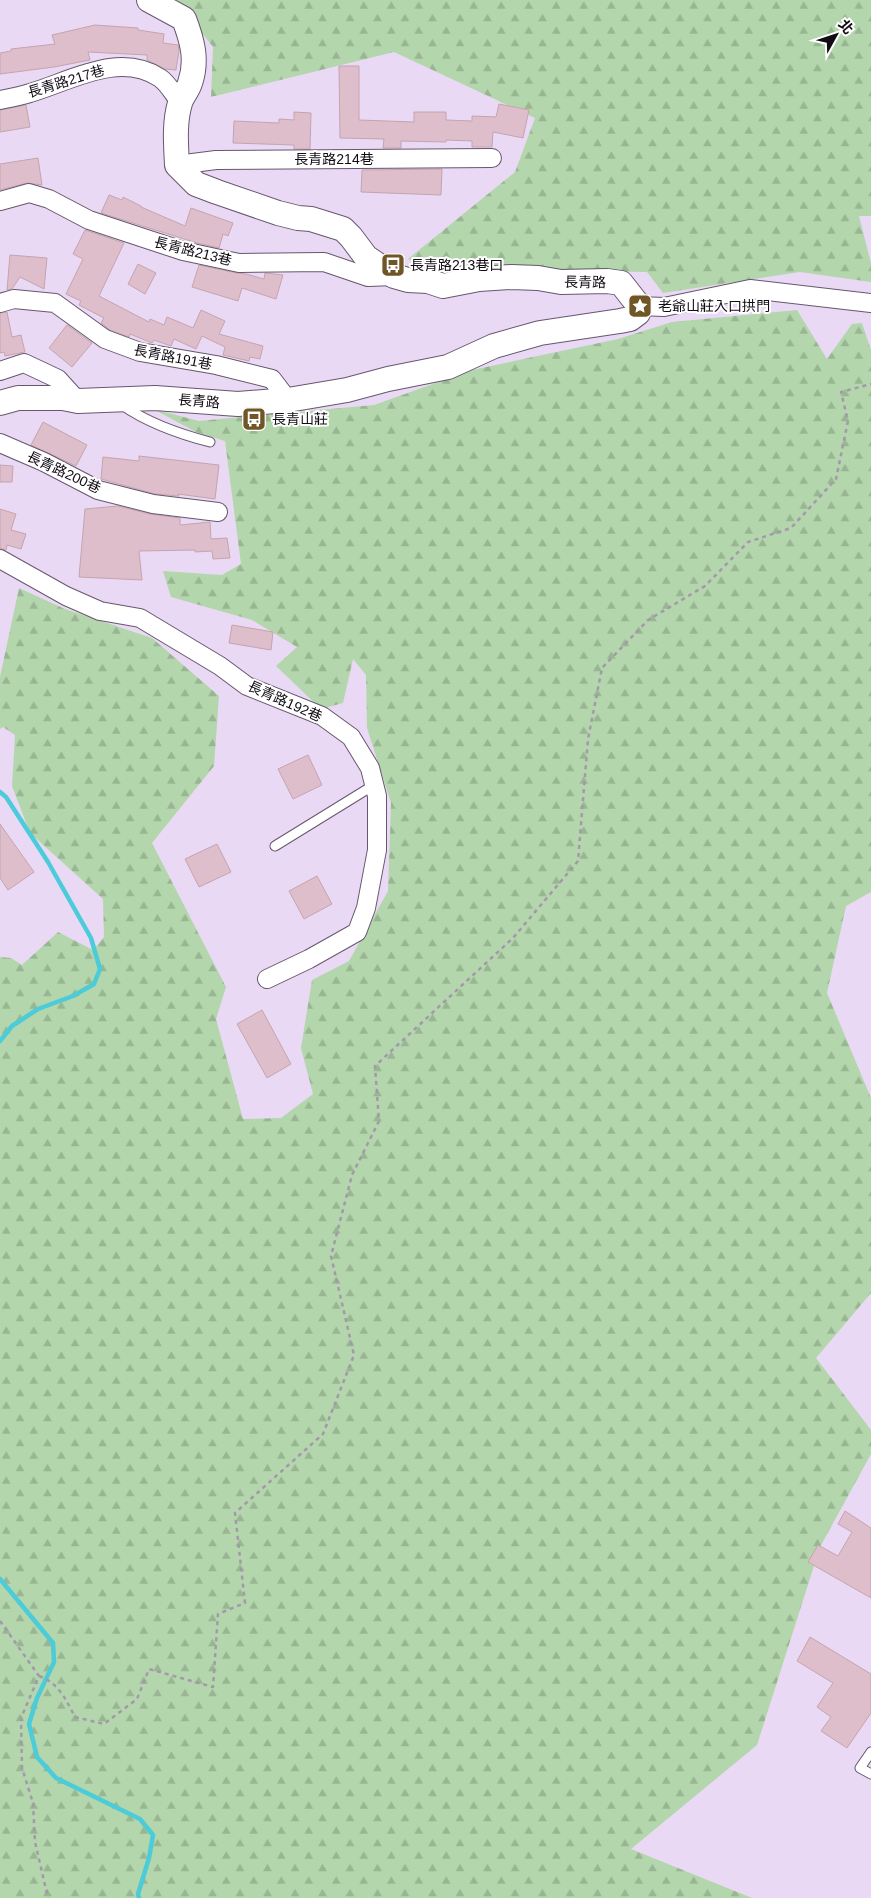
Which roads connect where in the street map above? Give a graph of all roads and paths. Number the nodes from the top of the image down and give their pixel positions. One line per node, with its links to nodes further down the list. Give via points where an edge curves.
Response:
1 (149, 0): 3 (street, via 184,19 194,47 190,84)
2 (0, 100): 3 (street, 長青路217巷, via 108,67 137,69 161,78)
3 (180, 102): 5 (street)
4 (492, 158): 5 (street, 長青路214巷, via 216,160)
5 (177, 165): 7 (street, 長青路, via 196,184 216,192 343,230 366,257)
6 (0, 201): 7 (street, 長青路213巷, via 29,193 49,199 89,220 183,251 239,263 324,262 368,277)
7 (394, 276): 10 (street, 長青路, via 443,286 511,277 561,282 607,281 621,283)
8 (0, 303): 15 (street, 長青路191巷, via 14,299 55,303 104,339 140,352 272,379)
9 (871, 303): 10 (street, via 750,289 664,307)
10 (639, 306): 15 (street, 長青路, via 638,313 620,322 540,333 494,346 448,367)
11 (0, 371): 14 (street, via 24,363 58,379)
12 (871, 384): 25 (path, via 841,392 848,421 836,479 790,528 748,542 705,586 648,620 602,668 588,739 578,862 513,938 375,1066 379,1121 352,1175 331,1256 354,1355 323,1434 235,1513 245,1603 218,1614 214,1687 149,1669 137,1699 104,1724 75,1717 62,1692)
13 (113, 399): 14 (street, 長青路); 15 (street, 長青路, via 164,398 238,404); 17 (lane, via 130,411 179,434)
14 (78, 400): 16 (street, 長青路, via 18,398)
15 (288, 400)
16 (0, 403)
17 (210, 442)
18 (0, 443): 19 (street, 長青路200巷, via 98,490 153,504)
19 (218, 512)
20 (0, 559): 21 (street, 長青路192巷, via 100,611 140,618 247,686 322,716 351,738 370,768)
21 (374, 785): 22 (lane); 23 (street, 長青路192巷, via 377,850 366,908 357,932)
22 (275, 846)
23 (267, 979)
24 (0, 1621): 25 (path)
25 (39, 1676): 28 (path, via 21,1718 22,1768 33,1803 35,1842)
26 (871, 1752): 27 (lane, via 860,1768)
27 (871, 1774)
28 (48, 1898)

